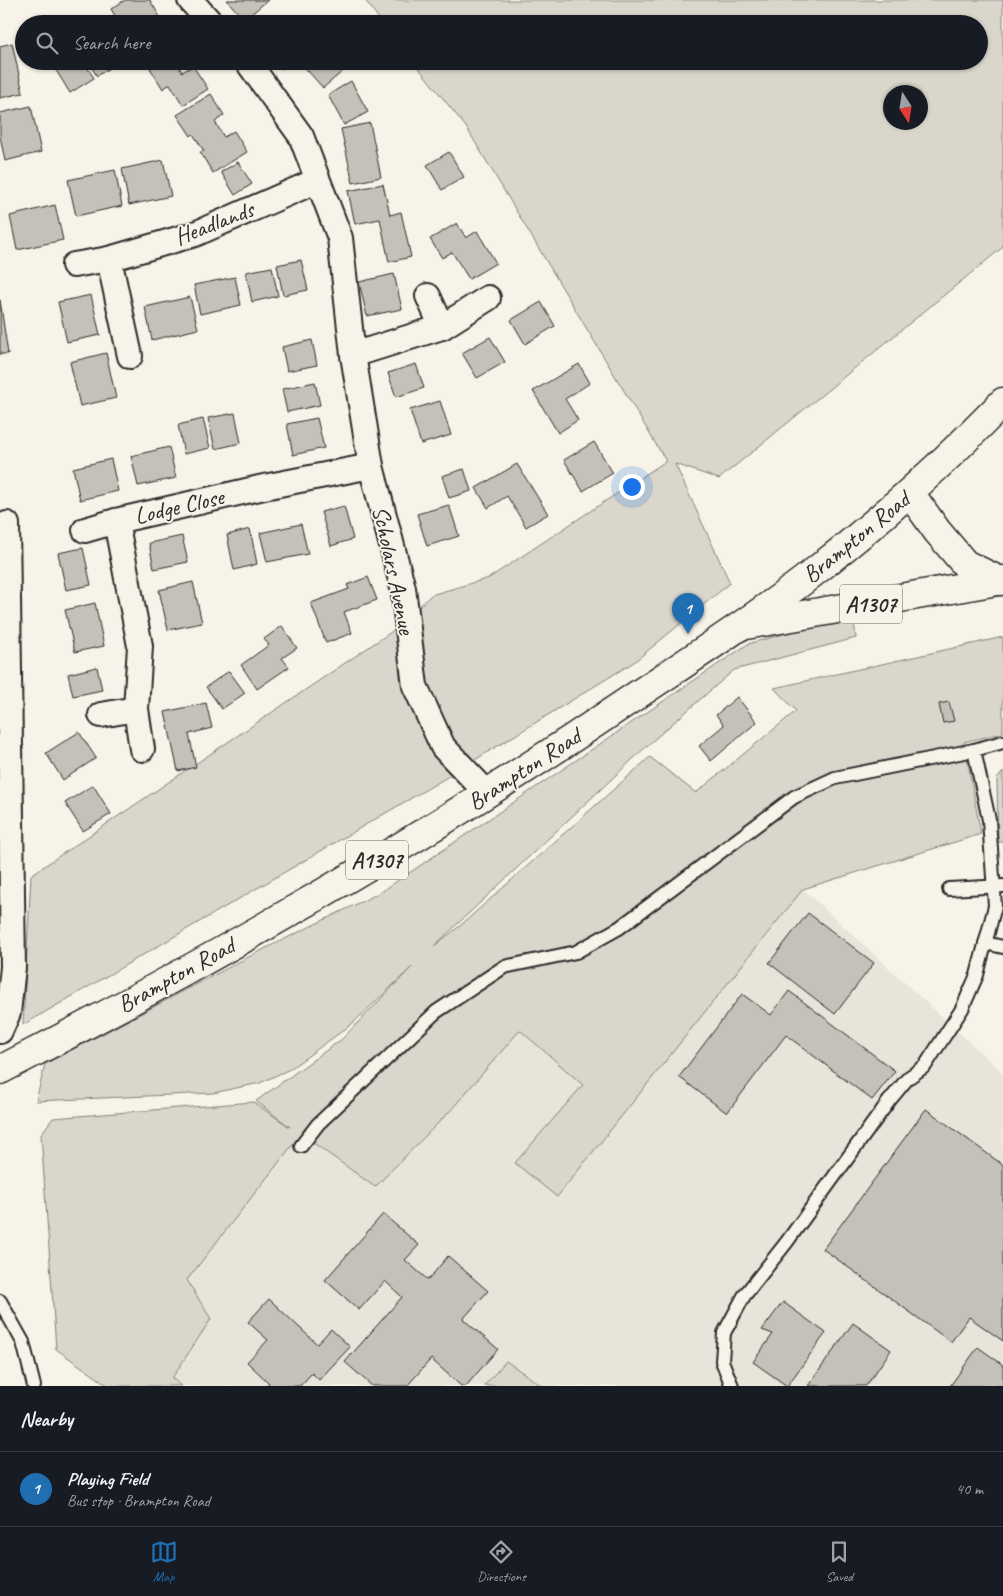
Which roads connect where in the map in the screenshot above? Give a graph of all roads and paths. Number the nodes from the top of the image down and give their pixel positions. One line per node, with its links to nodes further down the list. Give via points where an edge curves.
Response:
1 (190, 0): 2 (street)
2 (204, 15)
3 (253, 70): 4 (street, Scholars Avenue, via 300,136)
4 (316, 182): 5 (street, Headlands, via 195,234); 10 (street, Scholars Avenue, via 340,238)
5 (109, 259): 6 (street, Headlands); 11 (street)
6 (74, 265)
7 (428, 296): 9 (street)
8 (488, 298): 9 (street)
9 (442, 327): 10 (street)
10 (353, 355): 13 (street, Scholars Avenue)
11 (130, 356)
12 (1003, 402): 14 (main road, Brampton Road / A1307)
13 (371, 466): 15 (street, Lodge Close); 25 (street, Scholars Avenue, via 404,588 415,686 443,747)
14 (910, 493): 18 (main road, via 965,564); 19 (main road, Brampton Road / A1307, via 804,580)
15 (116, 521): 17 (street); 20 (street, Lodge Close, via 140,646)
16 (7, 524): 30 (street, via 13,967 8,1013)
17 (85, 530)
18 (1002, 580): 19 (main road, A1307)
19 (739, 626): 25 (main road, Brampton Road / A1307)
20 (136, 709): 21 (street); 23 (street, Lodge Close)
21 (101, 715)
22 (1003, 742): 24 (lane)
23 (142, 749)
24 (974, 750): 26 (lane, via 989,820); 32 (lane, via 835,778 794,797 620,928 576,952 504,967 436,1012 318,1124)
25 (488, 794): 31 (main road, Brampton Road / A1307, via 243,939)
26 (998, 886): 27 (lane); 28 (lane)
27 (949, 889)
28 (985, 943): 29 (lane); 35 (lane, via 977,975 962,1009 925,1066 908,1078 889,1101 744,1296 724,1333 722,1362)
29 (1003, 947)
30 (0, 1031)
31 (3, 1060)
32 (301, 1146)
33 (0, 1301): 34 (lane, via 23,1342)
34 (34, 1386)
35 (732, 1386)

